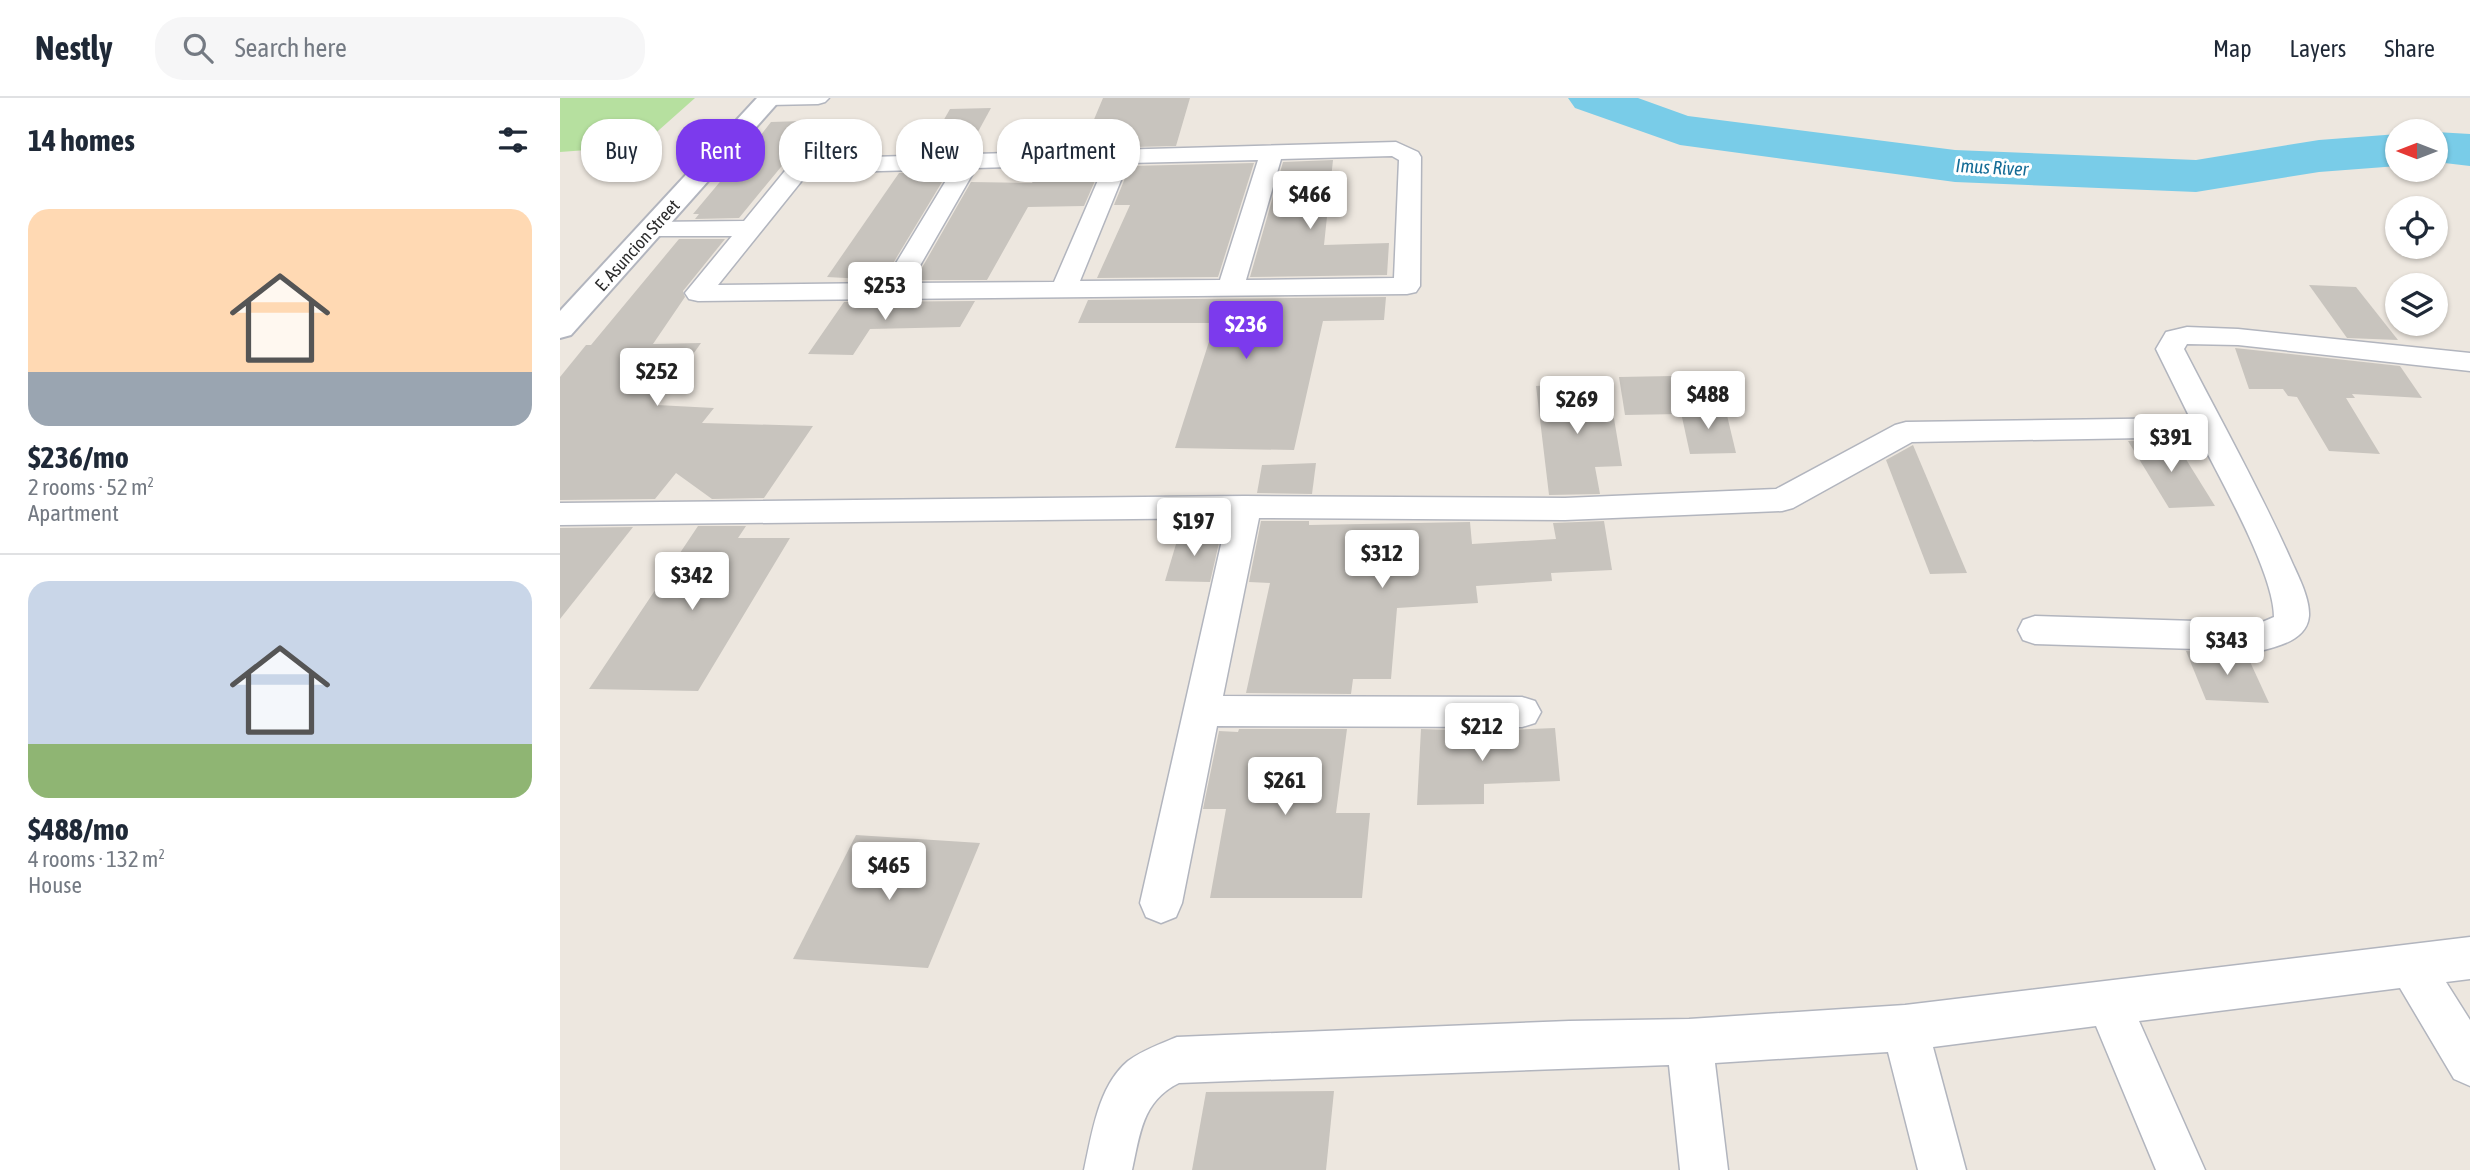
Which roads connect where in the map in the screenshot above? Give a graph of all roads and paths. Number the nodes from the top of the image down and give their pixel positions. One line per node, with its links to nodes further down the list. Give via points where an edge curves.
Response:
1 (818, 98): 2 (street)
2 (769, 99): 9 (main road, E. Asuncion Street)
3 (1271, 153): 4 (street); 10 (street); 10 (street, via 1396,149 1410,157 1407,286)
4 (1140, 156)
5 (896, 163): 8 (street, via 801,166)
6 (957, 182): 12 (street)
7 (1109, 182): 11 (street)
8 (753, 228): 9 (street); 12 (street, via 698,293)
9 (651, 229): 13 (main road, E. Asuncion Street)
10 (1231, 287): 11 (street)
11 (1064, 289): 12 (street)
12 (892, 291)
13 (560, 329)
14 (2470, 362): 15 (street, via 2238,337 2176,338 2170,349)
15 (2209, 427): 16 (street, via 1906,432 1782,500 1565,509); 18 (street, via 2280,575 2293,614 2288,626 2260,637)
16 (1245, 507): 17 (street); 19 (street)
17 (560, 514)
18 (2035, 629)
19 (1200, 711): 20 (street); 21 (street)
20 (1522, 712)
21 (1161, 904)
22 (2470, 958): 23 (street)
23 (2411, 965): 24 (street); 27 (street)
24 (2108, 1003): 25 (street); 31 (street)
25 (1905, 1028): 26 (street); 30 (street)
26 (1689, 1042): 28 (street, via 1177,1060 1155,1068 1124,1101); 29 (street)
27 (2470, 1063)
28 (1108, 1170)
29 (1704, 1170)
30 (1942, 1170)
31 (2181, 1170)

